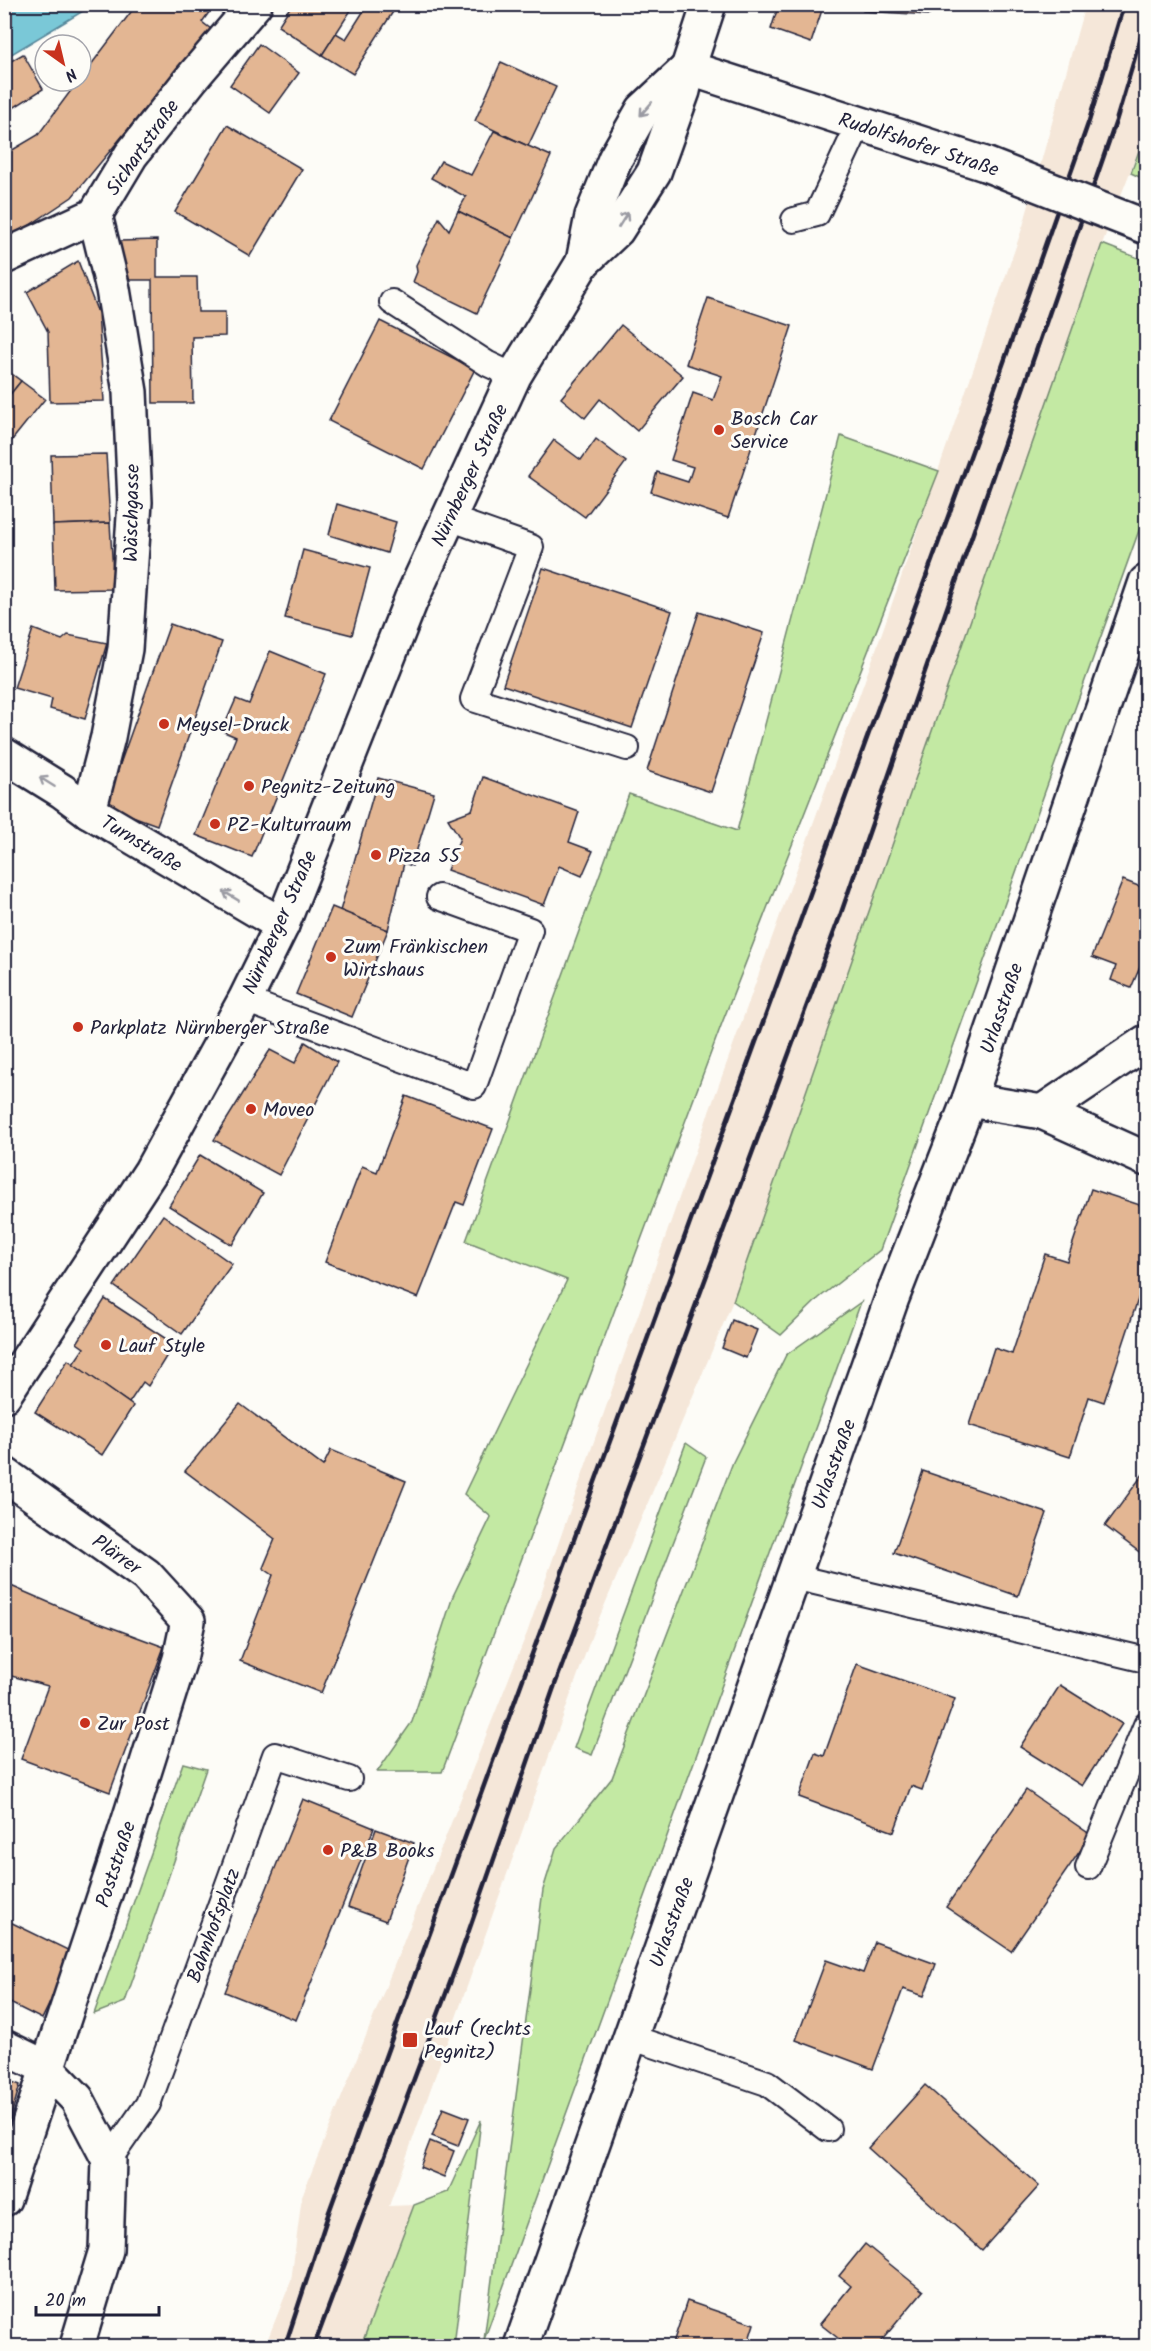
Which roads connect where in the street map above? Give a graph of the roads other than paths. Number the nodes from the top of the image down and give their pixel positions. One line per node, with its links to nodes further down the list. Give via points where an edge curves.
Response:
1 (255, 4): 5 (street, Sichartstraße, via 131,154)
2 (710, 4): 3 (street, Nürnberger Straße)
3 (688, 68): 4 (street, Rudolfshofer Straße); 10 (street, Nürnberger Straße, via 654,172 617,230 583,262)
4 (859, 123): 6 (lane, via 817,214); 7 (street, Rudolfshofer Straße, bridge, via 985,164)
5 (95, 215): 8 (street, Sichartstraße); 15 (street, Wäschgasse, via 113,289 130,392 135,502 125,649)
6 (794, 220)
7 (1146, 227)
8 (4, 257)
9 (392, 302): 10 (lane, via 488,364)
10 (514, 376): 11 (street, Nürnberger Straße)
11 (449, 518): 13 (lane, via 531,546 473,699); 17 (street, Nürnberger Straße, via 411,600)
12 (1146, 582): 20 (street, Urlasstraße)
13 (627, 748)
14 (4, 755): 15 (street, Turnstraße, one-way to 14)
15 (89, 811): 17 (street, Turnstraße, one-way to 15)
16 (439, 897): 18 (lane, via 530,930 474,1086)
17 (282, 925): 18 (street, Nürnberger Straße)
18 (245, 1000): 23 (street, Nürnberger Straße, via 151,1171)
19 (1146, 1042): 21 (street)
20 (969, 1100): 21 (street); 25 (street, Urlasstraße, via 892,1298)
21 (1042, 1112): 22 (street)
22 (1146, 1159)
23 (4, 1395)
24 (4, 1474): 26 (street, Plärrer, via 147,1575 188,1621)
25 (794, 1577): 27 (lane); 31 (street, Urlasstraße)
26 (180, 1659): 33 (street, Poststraße)
27 (1146, 1660)
28 (1146, 1725): 30 (lane)
29 (349, 1779): 35 (lane, Bahnhofsplatz, via 275,1755 148,2104)
30 (1088, 1867)
31 (630, 2037): 34 (lane, via 767,2084); 38 (street, Urlasstraße)
32 (4, 2047): 33 (street)
33 (47, 2068): 35 (street, via 77,2099); 36 (street, Poststraße)
34 (828, 2129)
35 (109, 2160): 37 (street, via 106,2250)
36 (4, 2199)
37 (77, 2346)
38 (521, 2346)

